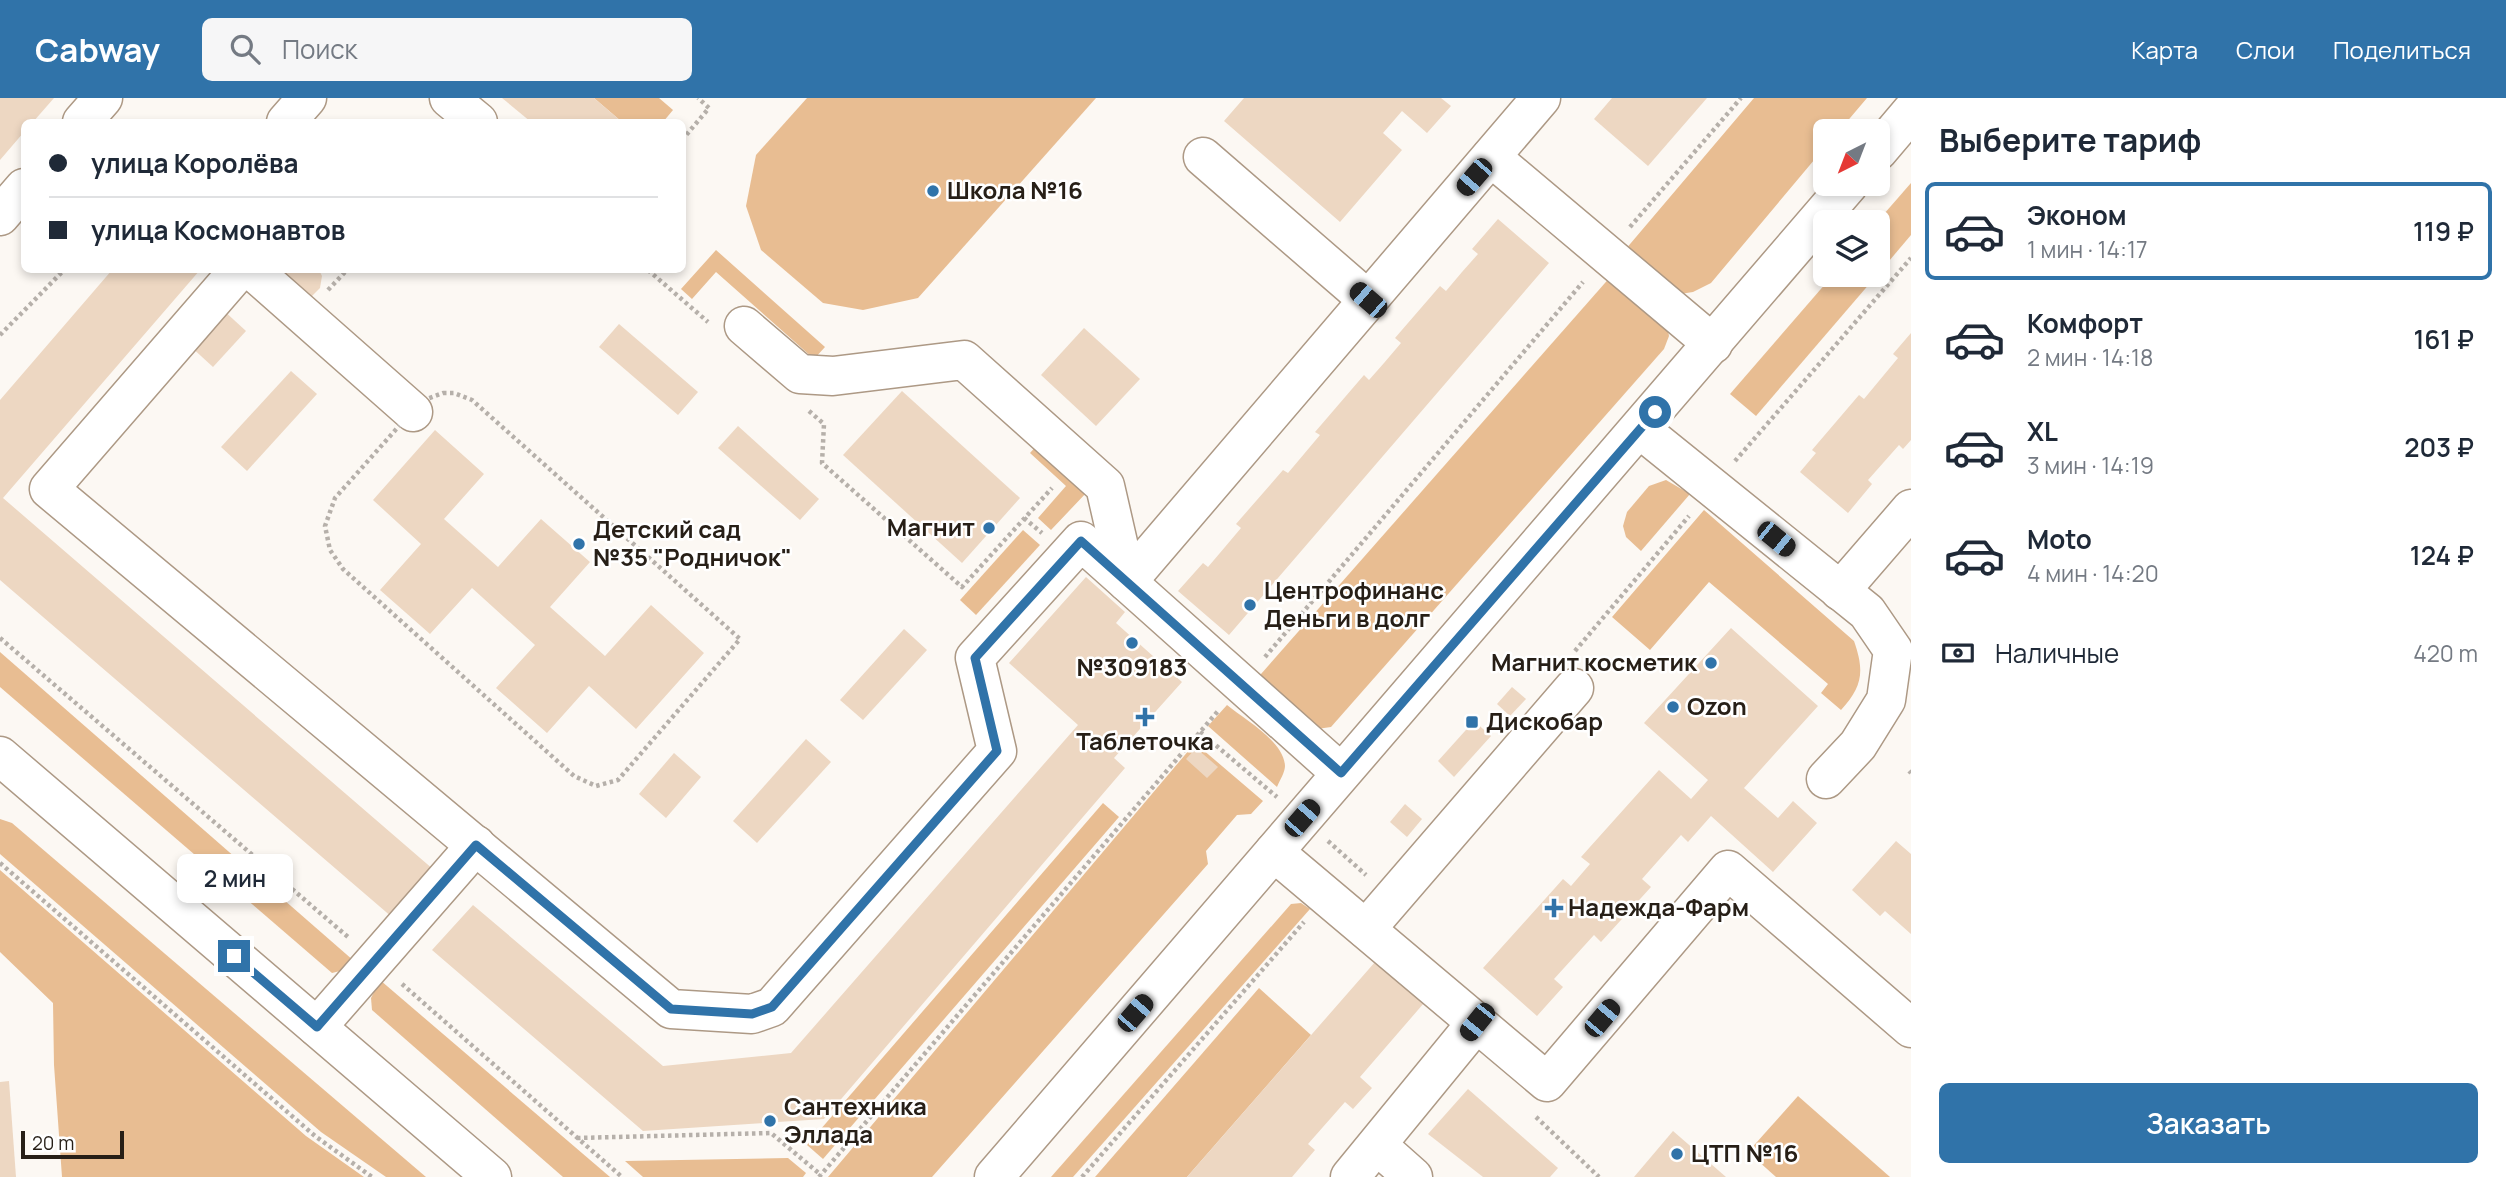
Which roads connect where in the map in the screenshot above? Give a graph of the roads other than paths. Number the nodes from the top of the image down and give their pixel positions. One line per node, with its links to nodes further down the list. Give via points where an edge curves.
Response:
1 (103, 98): 6 (main road)
2 (307, 98): 7 (main road)
3 (449, 98): 8 (main road)
4 (1541, 98): 11 (main road)
5 (1911, 112): 9 (main road)
6 (85, 119)
7 (289, 119)
8 (474, 119)
9 (1890, 136)
10 (1203, 157): 17 (main road)
11 (1491, 157): 17 (main road); 19 (main road)
12 (21, 191): 14 (main road)
13 (1839, 196): 19 (main road)
14 (0, 215)
15 (236, 273): 29 (main road, via 49,489)
16 (255, 273): 20 (main road)
17 (1368, 300): 23 (main road)
18 (726, 325): 23 (main road, via 800,374 833,376 964,360 1105,486)
19 (1713, 344): 21 (main road)
20 (413, 412)
21 (1640, 429): 24 (main road); 27 (main road)
22 (1911, 509): 24 (main road)
23 (1127, 582): 27 (main road); 29 (main road, via 1081,541 975,658 997,751 772,1007 752,1014 671,1009)
24 (1840, 591): 28 (main road, via 1867,612 1893,650 1886,700 1858,746)
25 (1574, 688): 31 (main road)
26 (0, 756): 33 (main road)
27 (1341, 773): 30 (main road)
28 (1826, 779)
29 (476, 845): 33 (main road)
30 (1273, 852): 31 (main road); 37 (main road)
31 (1366, 929): 32 (main road)
32 (1477, 1022): 34 (main road, via 1547,1082 1728,870); 35 (main road)
33 (317, 1027): 36 (main road)
34 (1911, 1028)
35 (1377, 1145): 38 (main road); 39 (main road)
36 (492, 1177)
37 (994, 1177)
38 (1350, 1177)
39 (1413, 1177)

